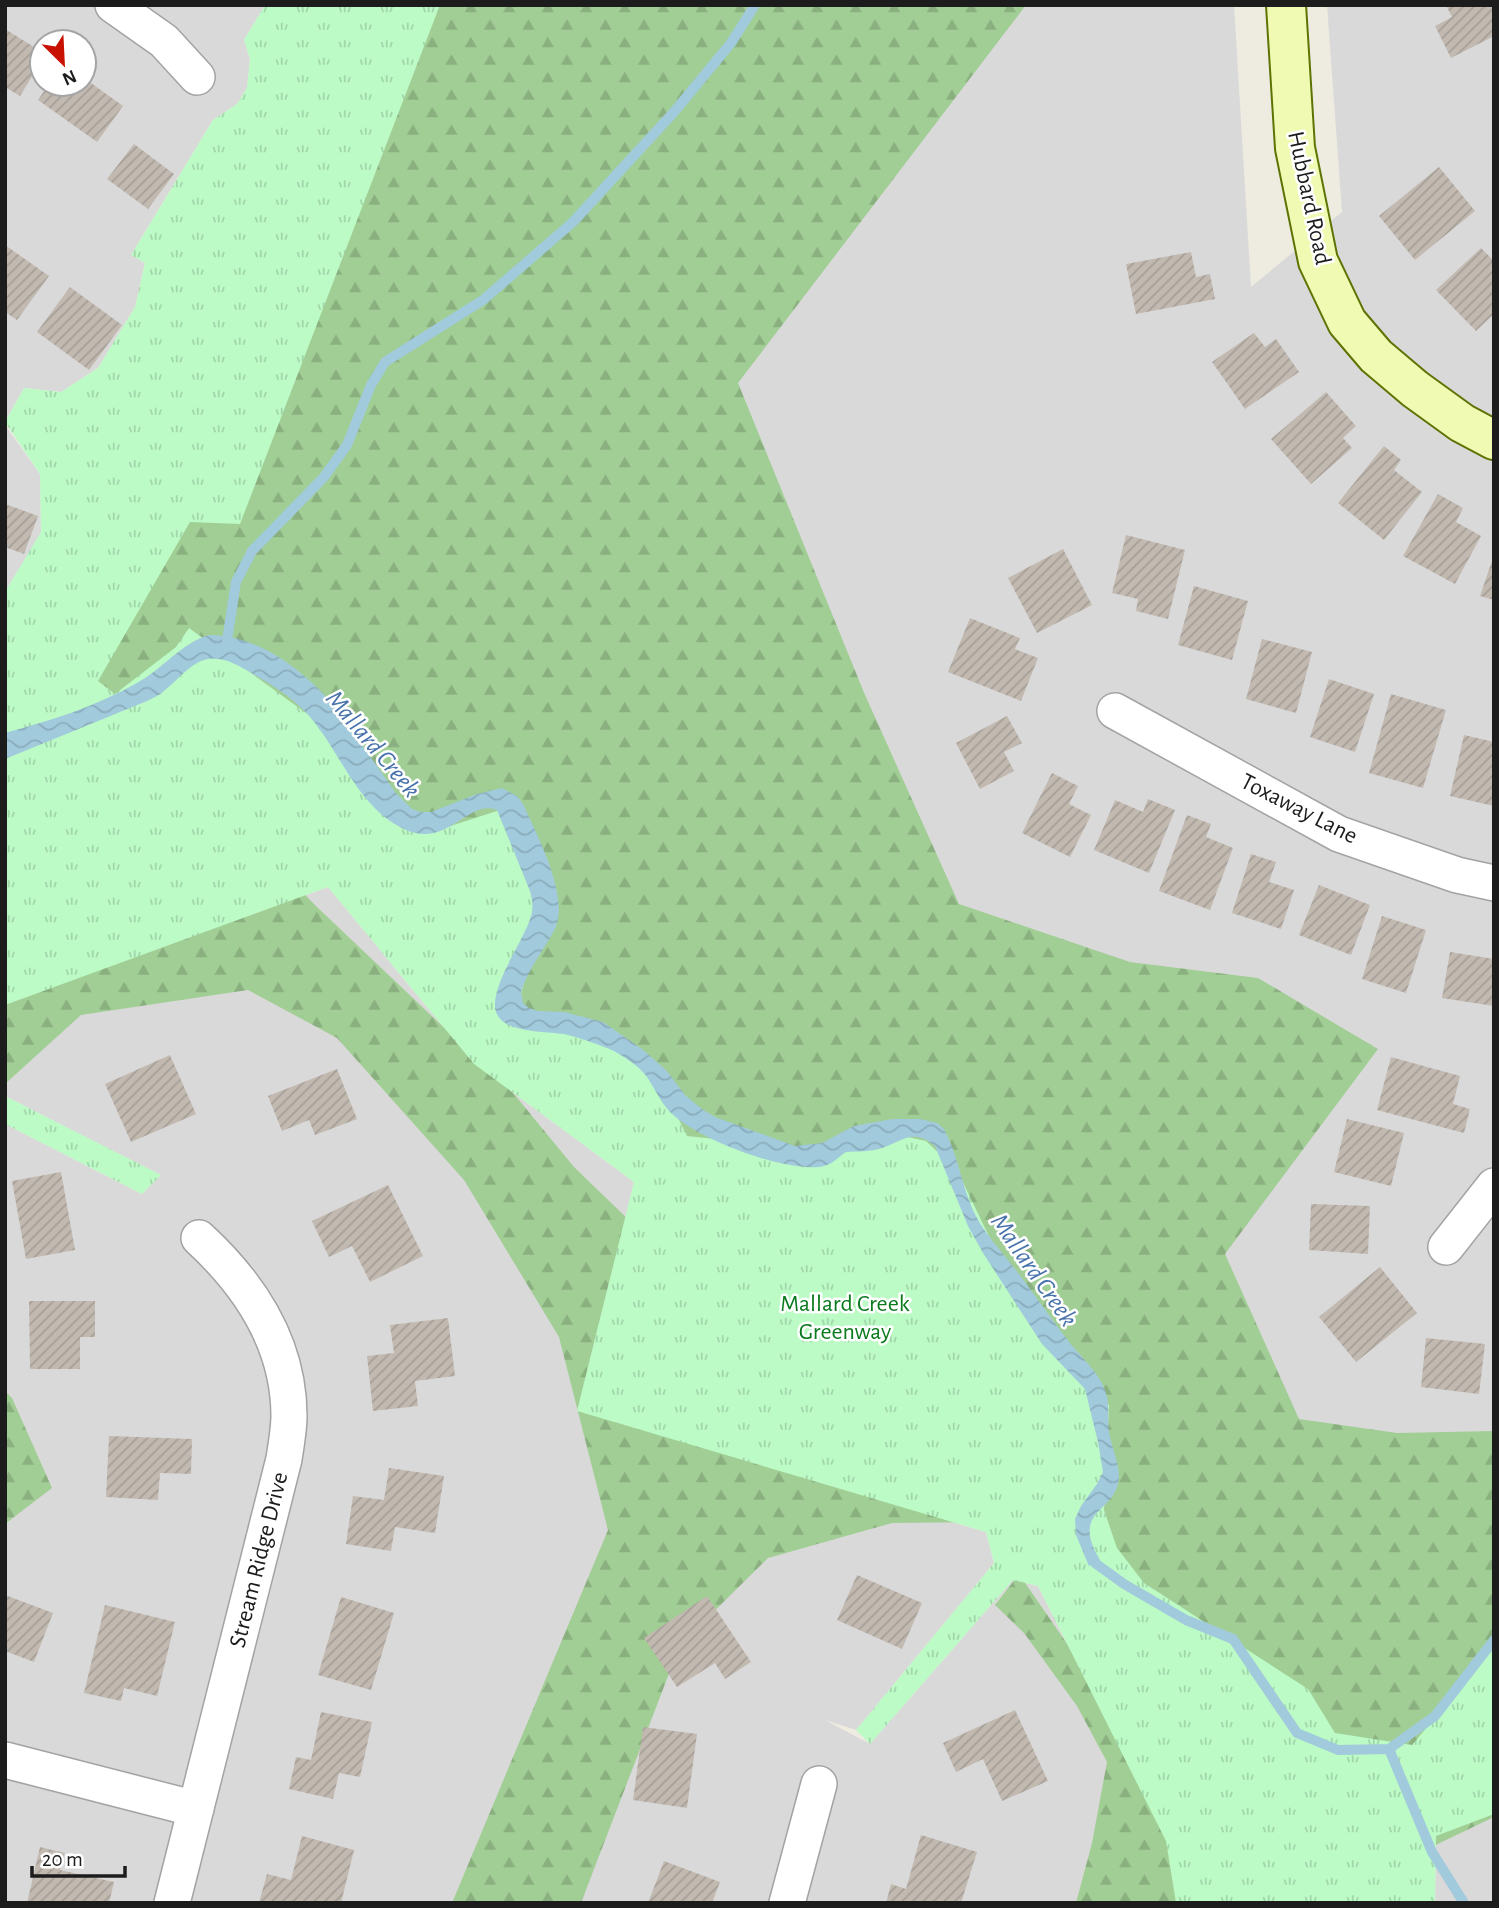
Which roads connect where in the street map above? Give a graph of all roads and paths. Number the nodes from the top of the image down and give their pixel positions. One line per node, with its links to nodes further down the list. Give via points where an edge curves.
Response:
1 (113, 5): 3 (street, via 164,41)
2 (1286, 5): 4 (main road, Hubbard Road, via 1295,148 1318,261 1347,322 1376,356 1415,389)
3 (197, 77)
4 (1494, 440)
5 (1115, 711): 6 (street, Toxaway Lane, via 1339,834 1457,875)
6 (1494, 883)
7 (1494, 1186): 9 (street)
8 (199, 1238): 12 (street, Stream Ridge Drive, via 237,1276 264,1318 278,1349 289,1416 284,1459)
9 (1446, 1247)
10 (5, 1760): 12 (street)
11 (819, 1784): 14 (street)
12 (196, 1810): 13 (street, Stream Ridge Drive)
13 (172, 1903)
14 (787, 1903)

